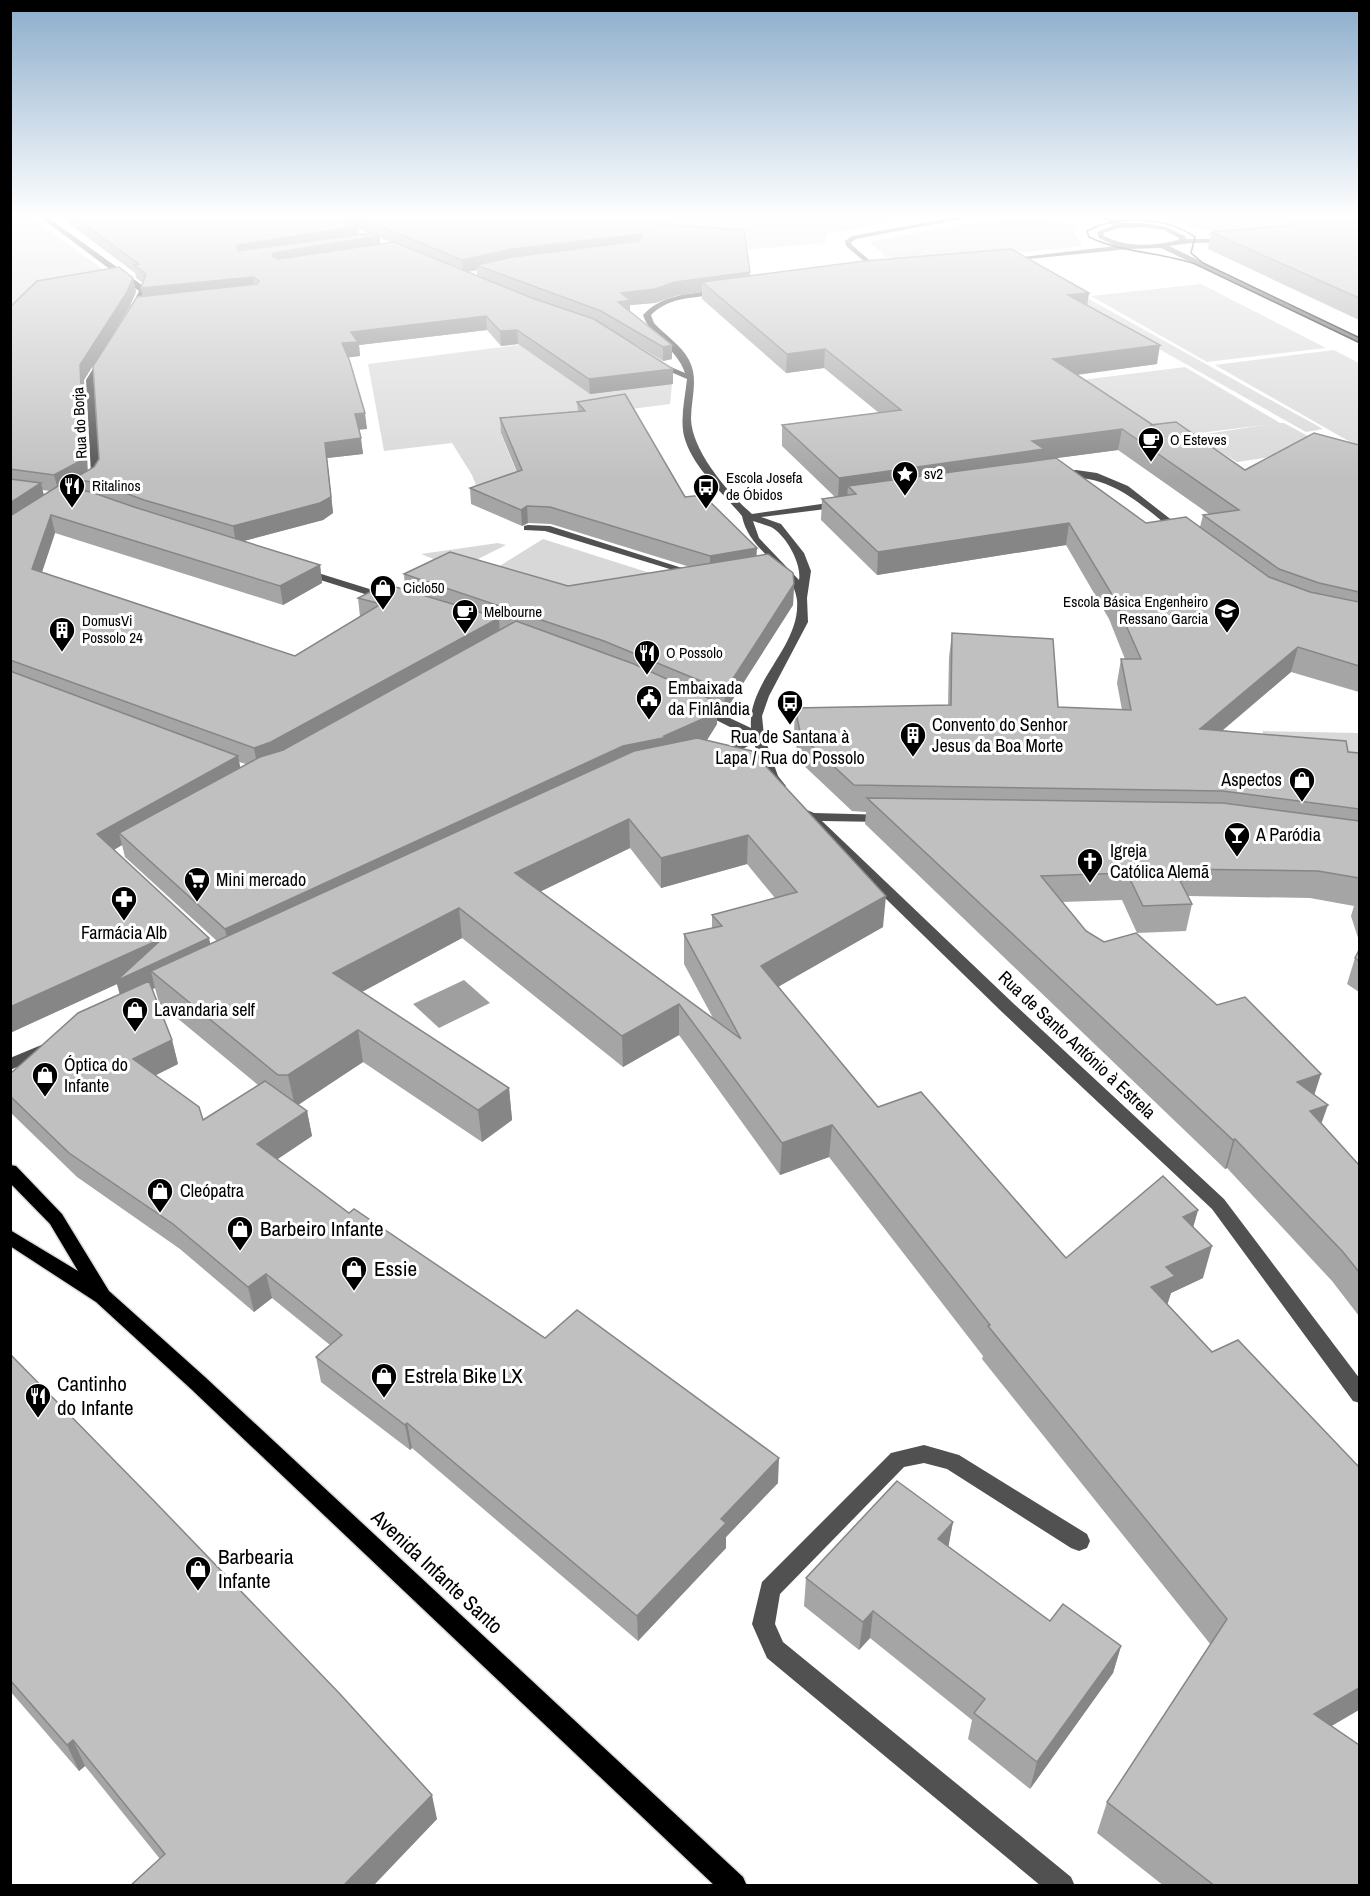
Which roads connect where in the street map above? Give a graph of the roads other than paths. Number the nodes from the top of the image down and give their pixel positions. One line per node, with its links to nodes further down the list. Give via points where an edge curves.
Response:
1 (137, 302): 5 (street)
2 (667, 302): 10 (street, via 647,315 650,324 685,359)
3 (1280, 302): 7 (street)
4 (147, 306): 5 (street)
5 (135, 307): 6 (street)
6 (124, 326)
7 (1359, 341)
8 (108, 352): 12 (street, Rua do Borja, via 90,380 96,474)
9 (649, 361): 10 (street)
10 (691, 378): 14 (street, via 687,405 689,437 699,459)
11 (1042, 476): 16 (street, via 1078,472 1104,476)
12 (86, 484)
13 (856, 502): 14 (street)
14 (747, 516): 18 (street, via 747,528 753,537); 21 (street, via 777,526 799,553 806,571)
15 (528, 528): 20 (street, via 546,528)
16 (1188, 537)
17 (287, 566): 22 (street)
18 (783, 566): 19 (street); 21 (street, via 796,580)
19 (762, 569)
20 (710, 578)
21 (802, 598): 24 (street, via 802,622 756,716)
22 (398, 601)
23 (685, 702): 24 (street)
24 (758, 736): 25 (street); 26 (street, Rua de Santo António à Estrela, via 772,777)
25 (709, 758)
26 (811, 817): 27 (street); 33 (street, Rua de Santo António à Estrela, via 1008,1008 1218,1203)
27 (895, 819)
28 (63, 1040): 29 (street)
29 (10, 1065)
30 (10, 1171): 32 (main road, Avenida Infante Santo, via 56,1219)
31 (10, 1237): 32 (main road, Avenida Infante Santo)
32 (103, 1297): 35 (main road, Avenida Infante Santo)
33 (1359, 1395)
34 (1079, 1541): 36 (street, via 952,1461 924,1454 898,1459 770,1589 763,1624 775,1650)
35 (734, 1886)
36 (1062, 1886)

